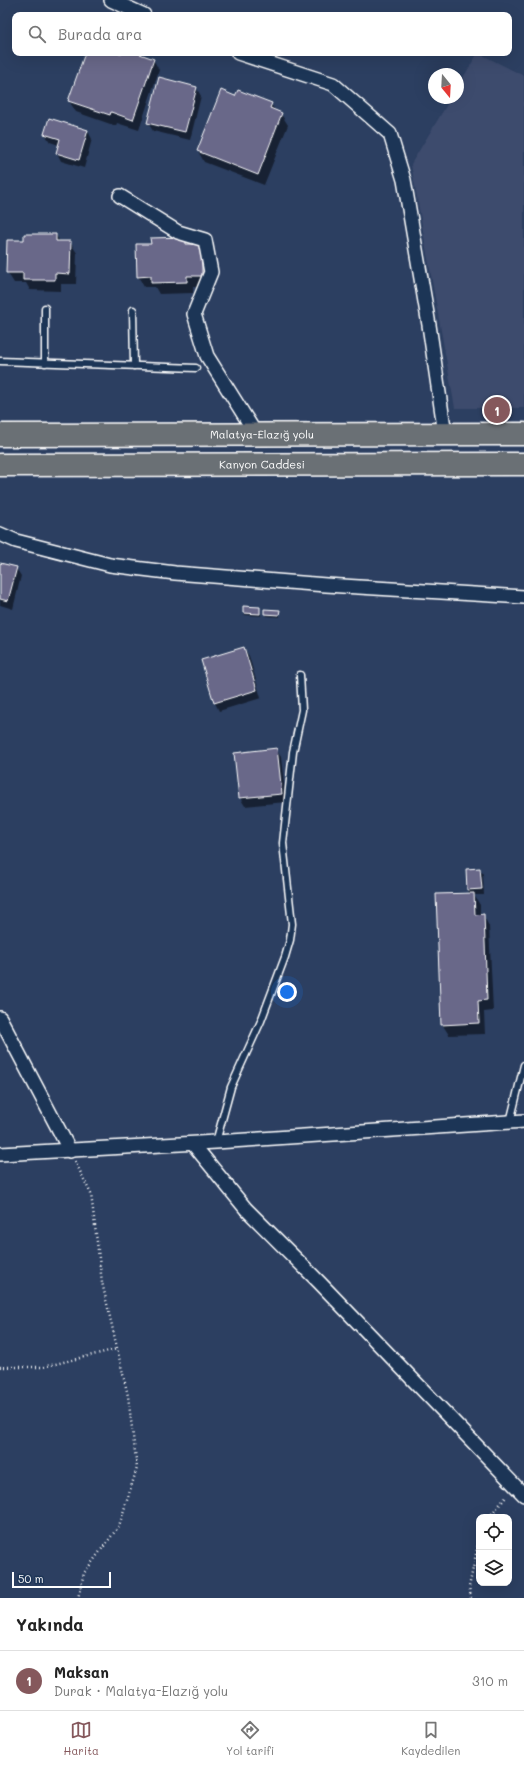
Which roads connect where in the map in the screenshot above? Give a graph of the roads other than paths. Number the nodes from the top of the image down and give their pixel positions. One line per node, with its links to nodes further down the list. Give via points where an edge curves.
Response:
1 (111, 0): 2 (street)
2 (137, 12)
3 (247, 56): 12 (street, via 333,84 390,134 405,188)
4 (120, 196): 11 (street, via 178,232 205,240 211,272 194,314 207,356)
5 (45, 308): 8 (lane)
6 (133, 310): 9 (lane)
7 (0, 361): 8 (lane)
8 (45, 363): 9 (lane)
9 (134, 366): 10 (lane)
10 (196, 368)
11 (256, 434): 12 (highway, Malatya-Elazığ yolu); 14 (highway, Malatya-Elazığ yolu)
12 (445, 434): 13 (highway, Malatya-Elazığ yolu)
13 (524, 434)
14 (0, 435)
15 (524, 464): 16 (highway, Kanyon Caddesi)
16 (0, 465)
17 (0, 528): 19 (street)
18 (0, 534): 19 (street)
19 (16, 541): 20 (street, via 110,565 175,573)
20 (524, 597)
21 (300, 675): 26 (lane, via 302,710 293,752 284,843 292,924 290,940 261,1021 231,1087)
22 (0, 1018): 28 (street)
23 (524, 1065): 25 (lane)
24 (524, 1121): 25 (street)
25 (510, 1122): 26 (street)
26 (216, 1142): 27 (street)
27 (193, 1144): 28 (street); 30 (street, via 246,1209)
28 (70, 1151): 29 (street)
29 (0, 1154)
30 (519, 1490)

